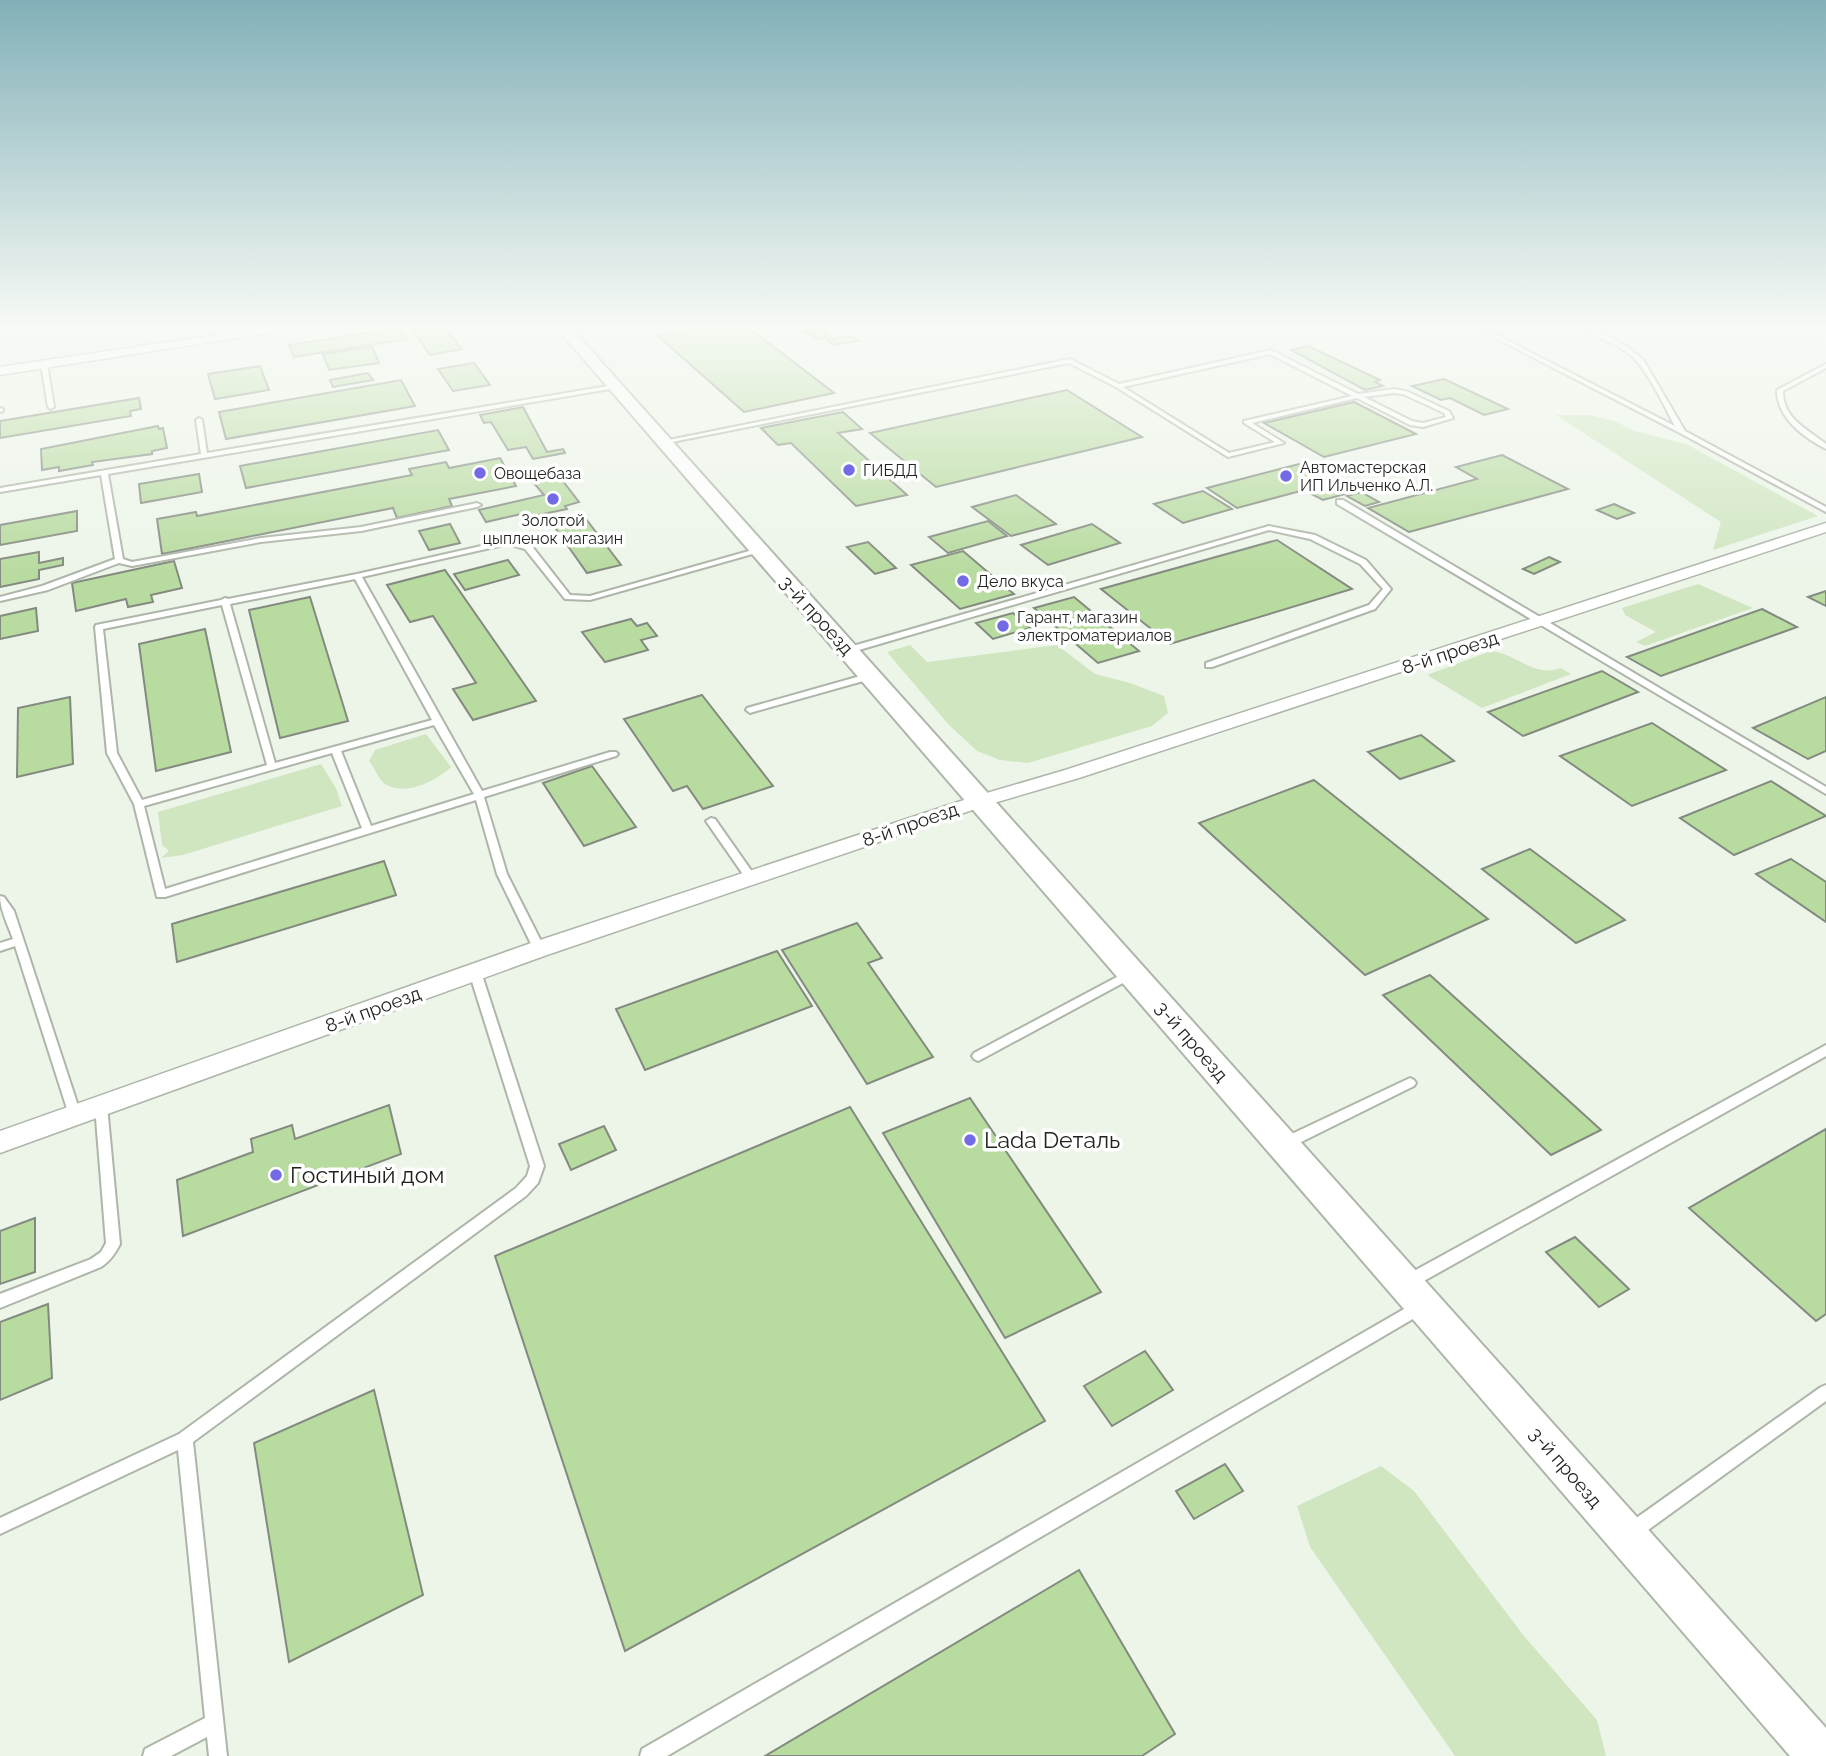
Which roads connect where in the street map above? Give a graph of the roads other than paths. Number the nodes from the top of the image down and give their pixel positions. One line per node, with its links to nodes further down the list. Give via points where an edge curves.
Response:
1 (482, 409): 15 (lane)
2 (633, 409): 13 (street, 3-й проезд)
3 (829, 409): 13 (lane)
4 (1155, 409): 5 (lane, via 1228,455 1281,443 1246,422)
5 (1303, 409)
6 (1383, 409): 7 (lane, via 1423,425 1450,418)
7 (1440, 409)
8 (1637, 409): 12 (lane)
9 (1669, 409): 12 (lane)
10 (1784, 409): 14 (lane, via 1791,421)
11 (199, 420): 15 (lane)
12 (1682, 432): 20 (lane)
13 (662, 443): 22 (street, 3-й проезд)
14 (1826, 447)
15 (204, 455): 16 (lane)
16 (104, 472): 17 (lane); 23 (lane)
17 (0, 490)
18 (1340, 502): 27 (lane)
19 (477, 505): 23 (lane, via 361,529 261,540 132,564)
20 (1826, 510)
21 (1826, 527): 27 (street, 8-й проезд)
22 (759, 551): 24 (lane, via 578,599 568,597 520,543); 28 (street, 3-й проезд)
23 (119, 560): 25 (lane, via 45,588)
24 (357, 576): 26 (lane); 32 (lane)
25 (0, 599)
26 (225, 600): 35 (lane); 39 (lane, via 99,627 112,753)
27 (1541, 622): 36 (lane); 38 (street, 8-й проезд)
28 (849, 650): 29 (lane, via 1269,528 1312,537 1363,562 1387,589 1372,607); 30 (street, 3-й проезд)
29 (1209, 665)
30 (871, 676): 31 (lane); 38 (street, 3-й проезд)
31 (750, 710)
32 (437, 721): 33 (lane); 37 (lane)
33 (336, 751): 35 (lane); 41 (lane)
34 (613, 754): 37 (lane)
35 (272, 768): 39 (lane)
36 (1826, 791)
37 (479, 796): 41 (lane); 46 (lane, via 502,874)
38 (980, 801): 42 (street, 8-й проезд); 48 (street, 3-й проезд)
39 (139, 804): 41 (lane, via 161,894)
40 (711, 821): 42 (lane)
41 (368, 831)
42 (751, 878): 46 (street, 8-й проезд)
43 (0, 900): 44 (lane, via 9,911)
44 (19, 941): 45 (lane); 53 (lane)
45 (0, 947)
46 (539, 949): 47 (street, 8-й проезд)
47 (475, 972): 52 (street, 8-й проезд); 59 (lane, via 537,1166 533,1179)
48 (1132, 973): 50 (lane); 55 (street, 3-й проезд)
49 (1826, 1050): 56 (lane)
50 (978, 1056)
51 (1410, 1083): 55 (lane)
52 (101, 1106): 53 (street, 8-й проезд); 57 (lane, via 113,1244 96,1263)
53 (75, 1115): 54 (street, 8-й проезд)
54 (0, 1142)
55 (1283, 1145): 56 (street, 3-й проезд)
56 (1415, 1294): 61 (street, 3-й проезд); 66 (lane)
57 (0, 1301)
58 (1826, 1392): 61 (lane)
59 (185, 1439): 60 (lane); 62 (lane)
60 (0, 1526)
61 (1626, 1535): 63 (street, 3-й проезд)
62 (215, 1723): 64 (lane); 65 (lane)
63 (1819, 1745)
64 (152, 1756)
65 (218, 1756)
66 (649, 1756)

